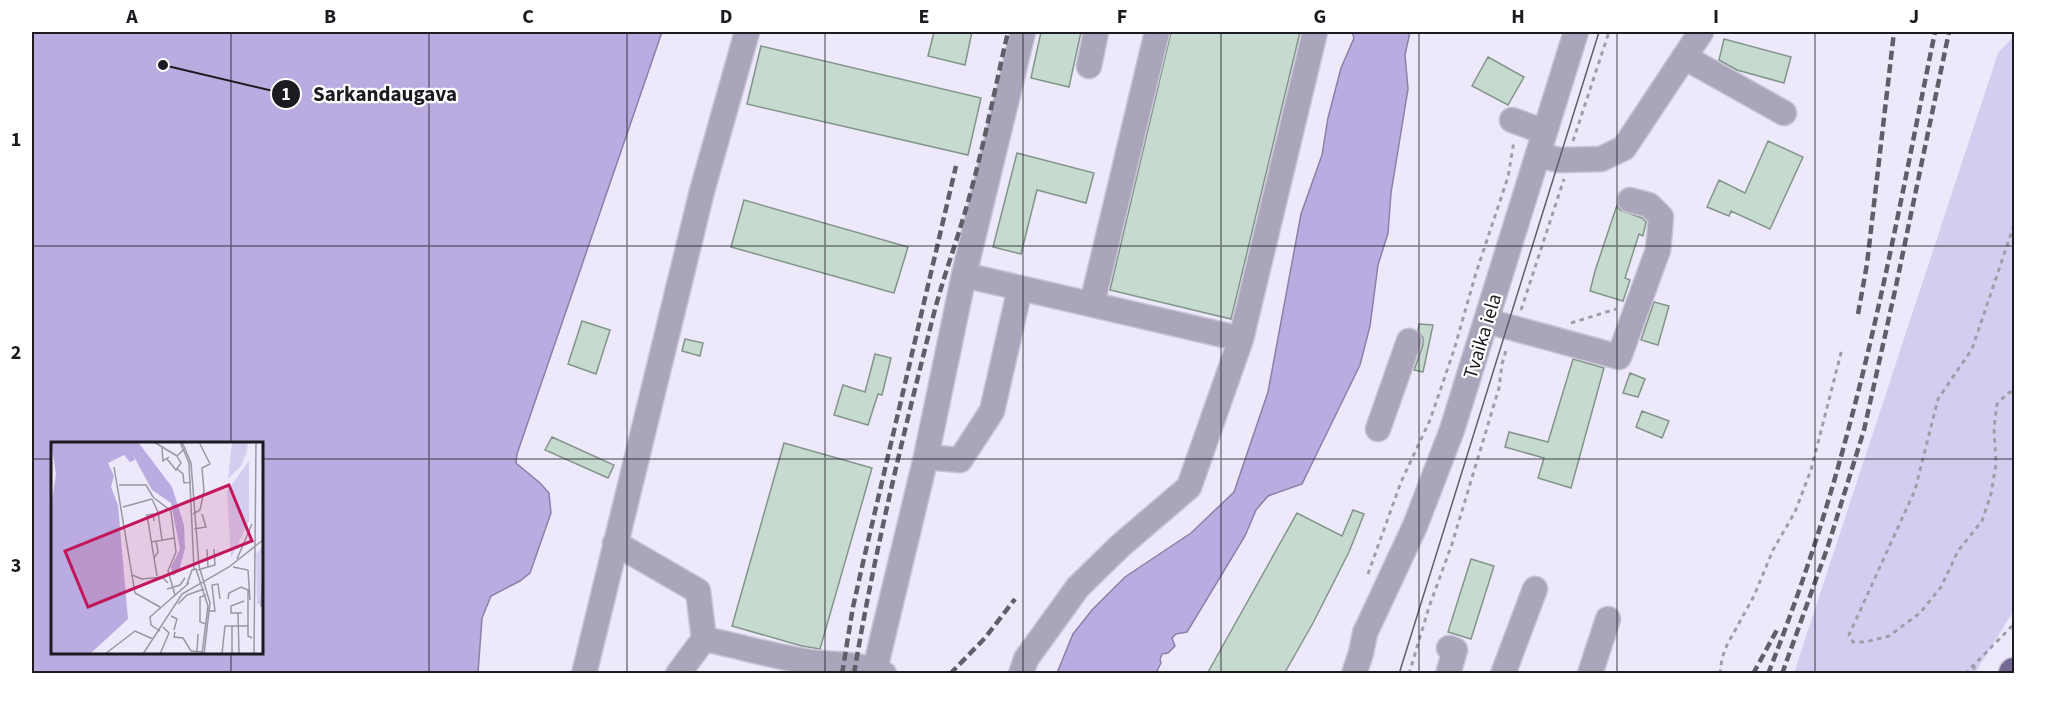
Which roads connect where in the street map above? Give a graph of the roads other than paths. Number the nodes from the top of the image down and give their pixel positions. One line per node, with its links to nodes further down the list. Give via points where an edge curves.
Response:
1 (747, 32): 22 (street, via 702,191)
2 (1023, 32): 14 (street)
3 (1096, 32): 9 (street)
4 (1157, 32): 16 (street)
5 (1315, 32): 18 (street)
6 (1576, 32): 12 (street, Tvaika iela)
7 (1701, 32): 8 (street)
8 (1684, 57): 10 (street); 12 (street, via 1624,148 1601,159 1559,160)
9 (1089, 66)
10 (1784, 113)
11 (1516, 122): 12 (street)
12 (1541, 144): 17 (street, Tvaika iela)
13 (1630, 200): 17 (street, via 1649,205 1661,217 1658,250 1619,357)
14 (964, 275): 15 (street); 21 (street)
15 (1020, 288): 16 (street); 21 (street, via 992,411 960,460)
16 (1092, 304): 18 (street)
17 (1487, 321): 25 (street, Tvaika iela, via 1435,477)
18 (1241, 339): 31 (street, via 1189,487 1078,587 1026,659)
19 (1409, 340): 20 (street)
20 (1378, 429)
21 (926, 457): 28 (street)
22 (615, 543): 26 (street, via 698,591); 29 (street)
23 (1535, 589): 35 (street)
24 (1608, 619): 36 (street)
25 (1365, 633): 32 (street, Tvaika iela); 33 (street, Tvaika iela)
26 (704, 639): 28 (street, via 811,662); 30 (street)
27 (1449, 648): 34 (street, via 1455,650)
28 (880, 671)
29 (584, 674)
30 (678, 674)
31 (1021, 674)
32 (1341, 674)
33 (1353, 674)
34 (1448, 674)
35 (1503, 674)
36 (1590, 674)

